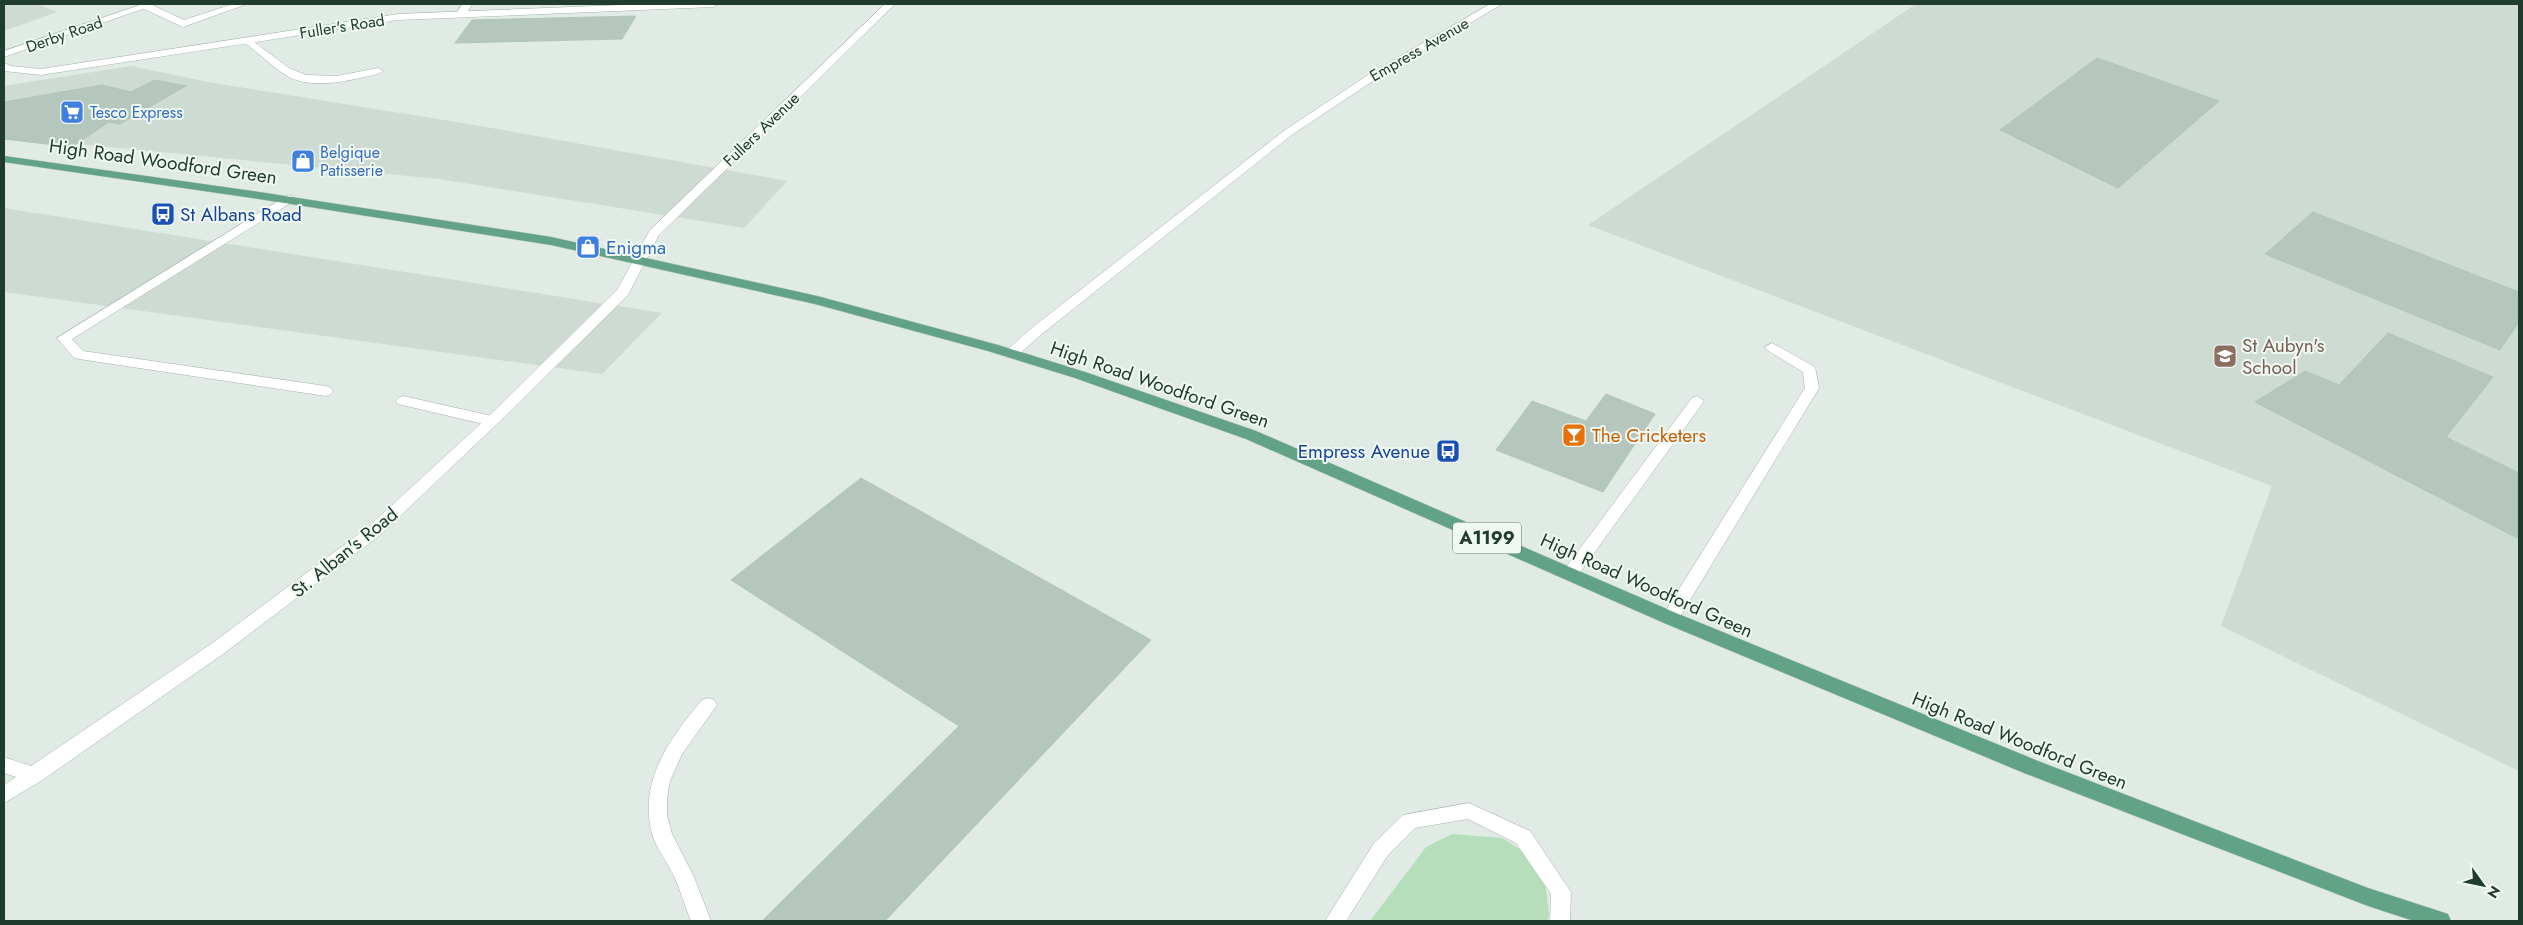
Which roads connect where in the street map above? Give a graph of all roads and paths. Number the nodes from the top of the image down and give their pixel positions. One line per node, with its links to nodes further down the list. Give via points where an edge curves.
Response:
1 (242, 4): 6 (street, via 183,24)
2 (467, 4): 7 (street)
3 (713, 4): 7 (street, Fuller's Road)
4 (890, 4): 14 (street, Fullers Avenue, via 654,233)
5 (1497, 4): 16 (street, Empress Avenue, via 1372,77 1289,132)
6 (149, 5): 9 (street, Derby Road)
7 (461, 14): 8 (street, Fuller's Road, via 398,17)
8 (249, 41): 10 (street, Fuller's Road, via 41,72); 11 (street, via 295,76 339,78)
9 (4, 54)
10 (4, 66)
11 (378, 71)
12 (4, 159): 13 (main road, High Road Woodford Green / A1199)
13 (288, 199): 14 (main road, High Road Woodford Green / A1199, via 548,240); 17 (street, via 64,338 79,356)
14 (639, 259): 16 (main road, High Road Woodford Green / A1199, via 839,305); 20 (street, St. Alban's Road, via 623,292)
15 (1772, 347): 22 (street, via 1810,370 1812,388)
16 (1011, 354): 21 (main road, High Road Woodford Green / A1199, via 1182,408 1252,435)
17 (326, 392)
18 (403, 401): 20 (street)
19 (1697, 401): 21 (street)
20 (492, 421): 25 (street, St. Alban's Road, via 373,532 217,649)
21 (1570, 574): 22 (main road, High Road Woodford Green / A1199)
22 (1670, 618): 30 (main road, High Road Woodford Green / A1199, via 2031,767 2368,897)
23 (708, 705): 27 (street, via 666,763 656,799 662,834 682,873)
24 (4, 765): 25 (street)
25 (34, 775): 26 (street, St. Alban's Road)
26 (4, 795)
27 (700, 921)
28 (1335, 921): 29 (street, via 1381,850 1410,821 1469,811 1524,837 1561,892)
29 (1560, 921)
30 (2441, 921)

